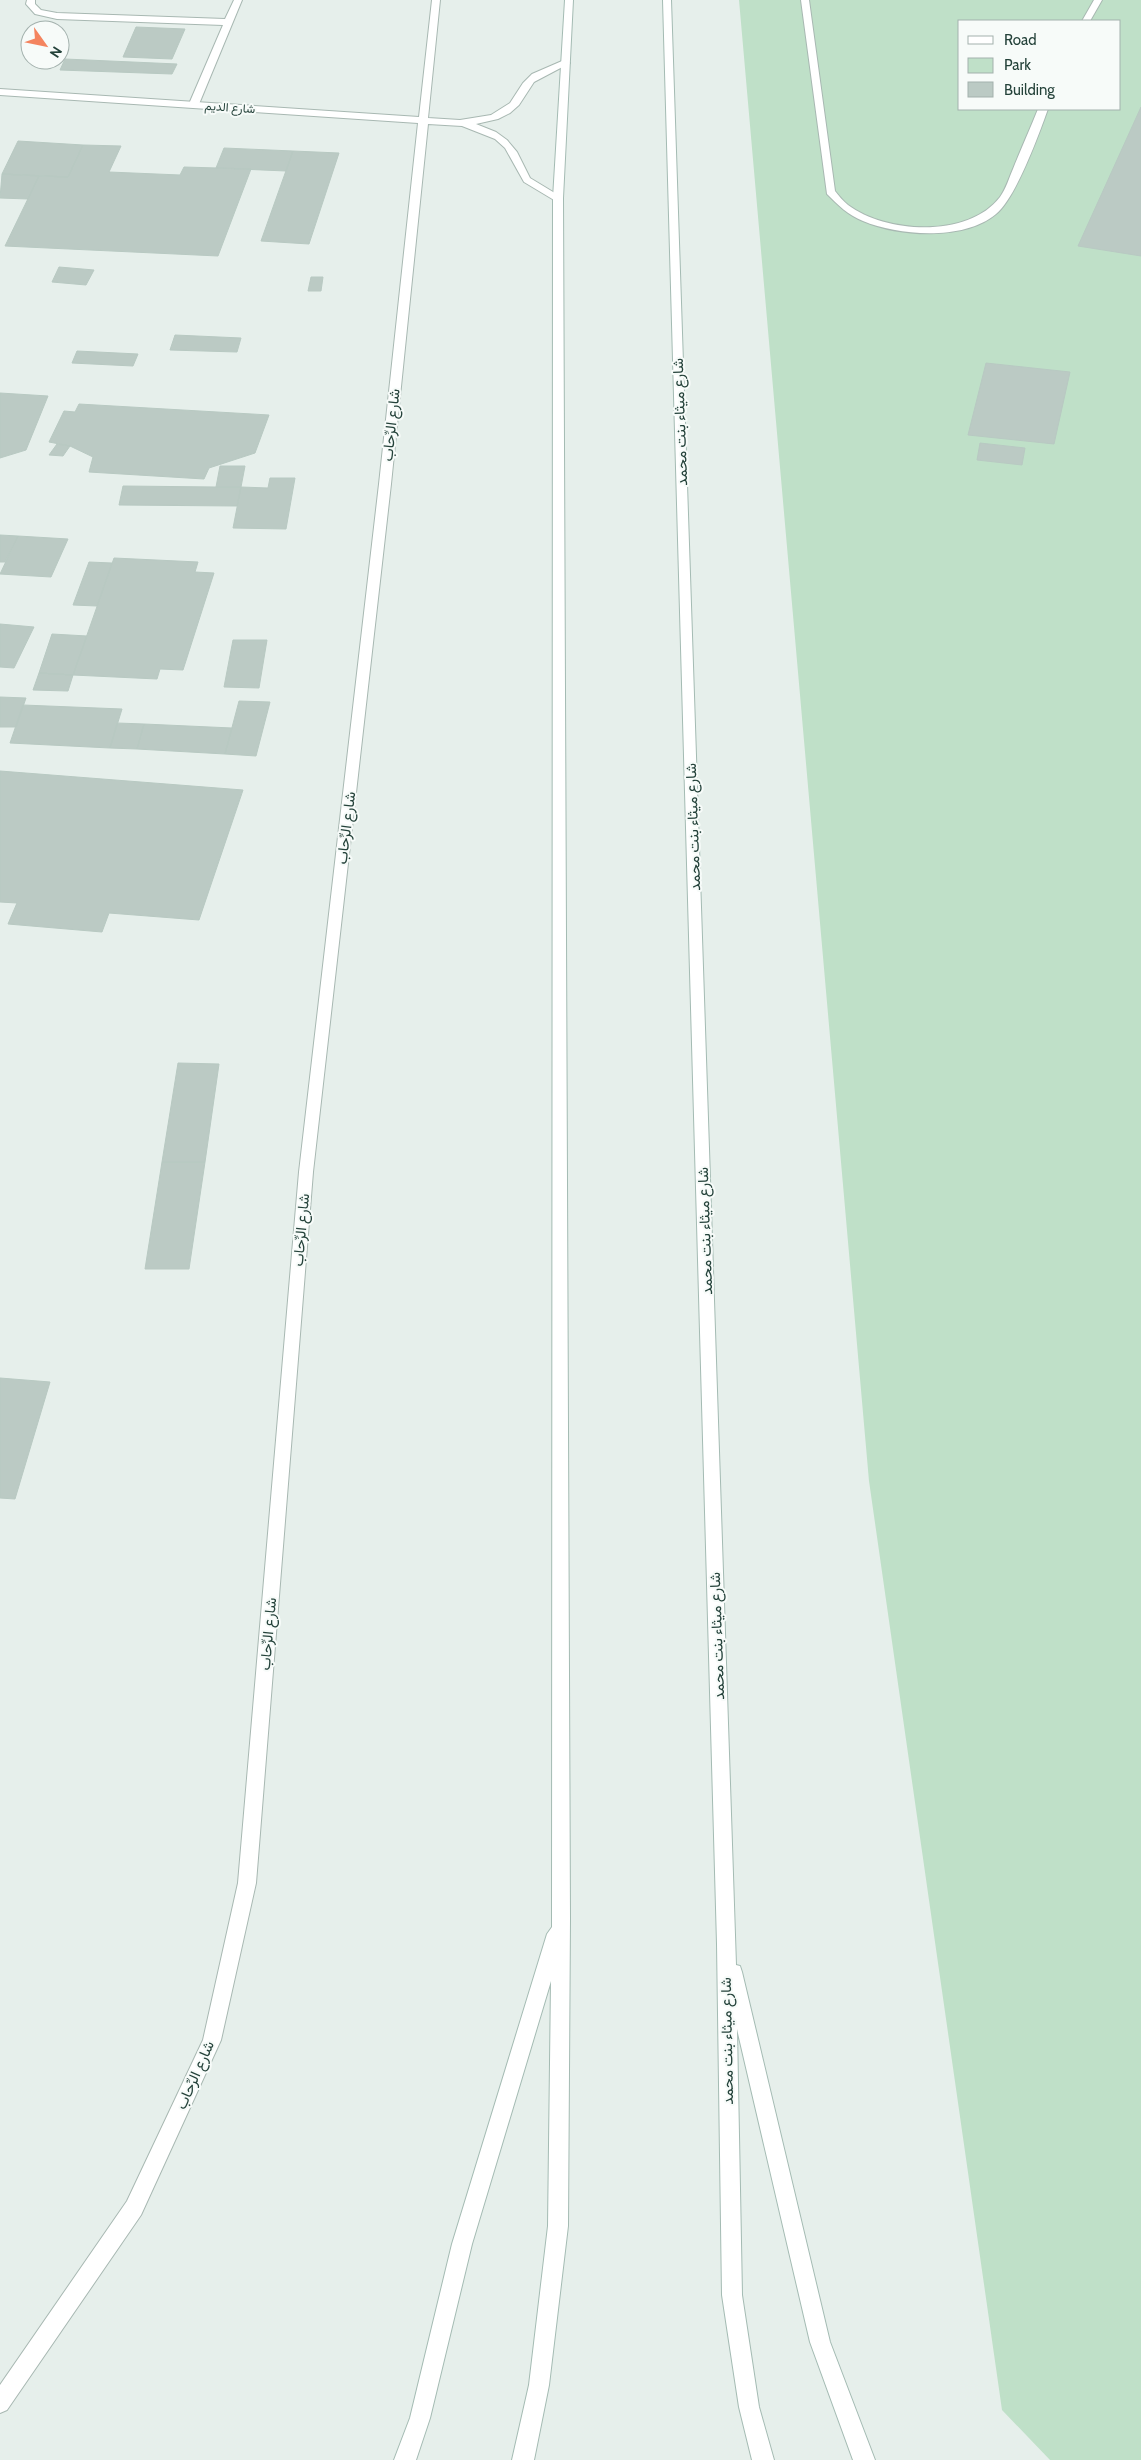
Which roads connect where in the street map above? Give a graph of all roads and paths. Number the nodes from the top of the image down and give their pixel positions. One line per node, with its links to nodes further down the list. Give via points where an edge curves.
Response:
1 (31, 0): 9 (main road, via 33,9 57,16)
2 (238, 0): 9 (main road)
3 (436, 0): 14 (main road, شارع الرِّحاب)
4 (569, 0): 10 (main road)
5 (667, 0): 18 (main road, شارع ميثاء بنت محمد)
6 (805, 0): 13 (main road, via 830,192 846,210 860,217 886,226 917,230 959,226 991,214 1006,196)
7 (1098, 0): 8 (main road)
8 (1087, 20)
9 (229, 22): 12 (main road)
10 (565, 63): 15 (main road, شارع الديم, via 533,78 523,88 514,106 505,112 485,120); 16 (main road)
11 (0, 92): 12 (main road, شارع الديم)
12 (194, 104): 14 (main road, شارع الديم)
13 (1043, 110)
14 (424, 121): 15 (main road, شارع الديم); 19 (main road, شارع الرِّحاب, via 306,1172 247,1884 212,2040 134,2208)
15 (460, 123): 16 (main road, شارع الديم, via 485,131 504,142 529,181)
16 (558, 198): 17 (main road)
17 (561, 1918): 20 (main road, via 462,2244 420,2418); 21 (main road, via 558,2226 539,2385)
18 (726, 1944): 22 (main road, شارع ميثاء بنت محمد, via 732,2296 749,2407); 23 (main road, via 820,2342)
19 (0, 2403)
20 (405, 2460)
21 (523, 2460)
22 (763, 2460)
23 (864, 2460)

